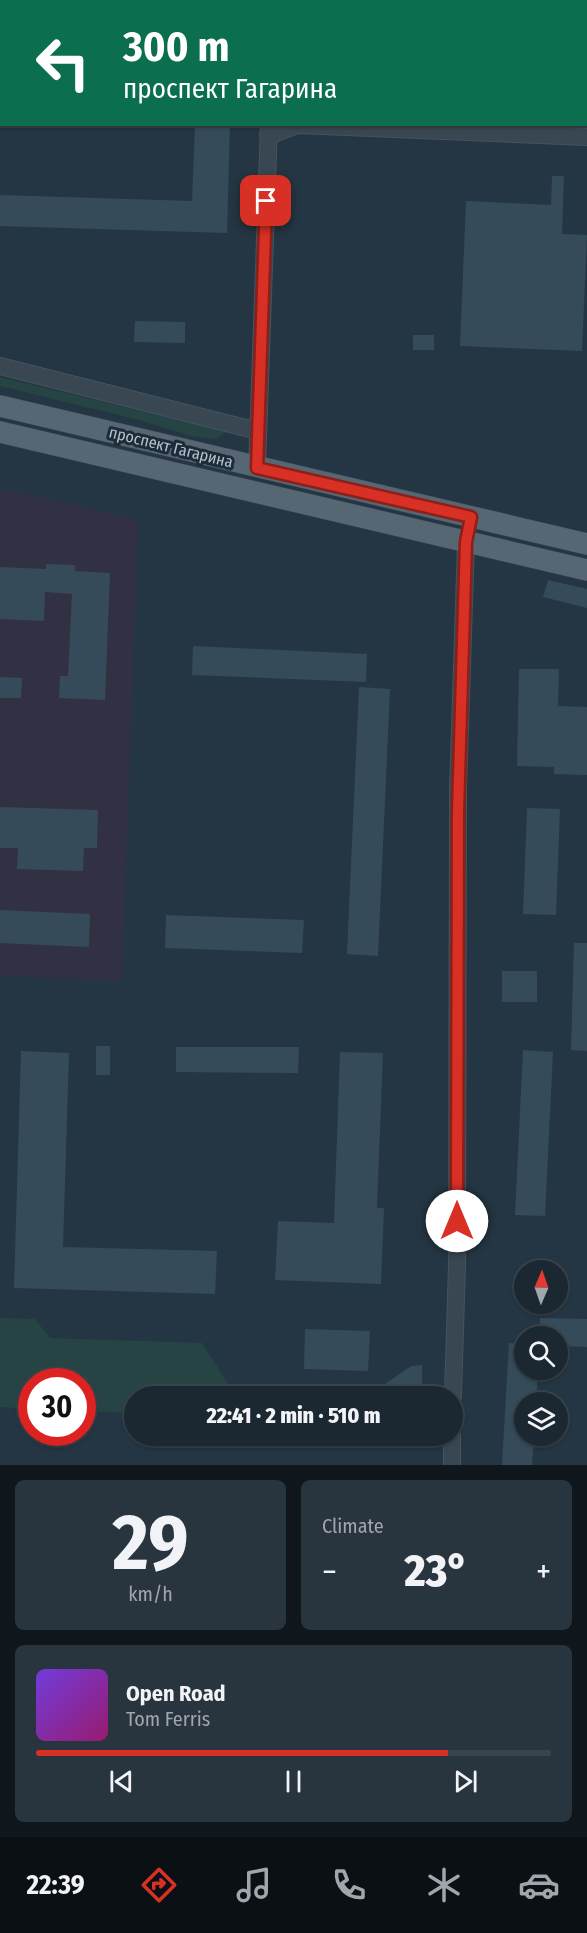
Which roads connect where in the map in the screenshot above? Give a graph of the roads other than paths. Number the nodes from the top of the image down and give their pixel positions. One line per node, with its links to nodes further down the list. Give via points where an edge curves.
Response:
1 (291, 126): 3 (street)
2 (321, 126): 4 (street)
3 (268, 130): 7 (street)
4 (587, 137)
5 (0, 366): 7 (street)
6 (0, 406): 9 (main road, проспект Гагарина)
7 (258, 431): 9 (street)
8 (0, 432): 11 (main road, проспект Гагарина)
9 (257, 468): 10 (main road, проспект Гагарина)
10 (471, 517): 11 (main road); 12 (main road, проспект Гагарина)
11 (466, 542): 13 (main road, проспект Гагарина); 14 (street, via 458,789)
12 (587, 544)
13 (587, 570)
14 (453, 1386)
15 (452, 1446): 16 (street)
16 (452, 1465)

